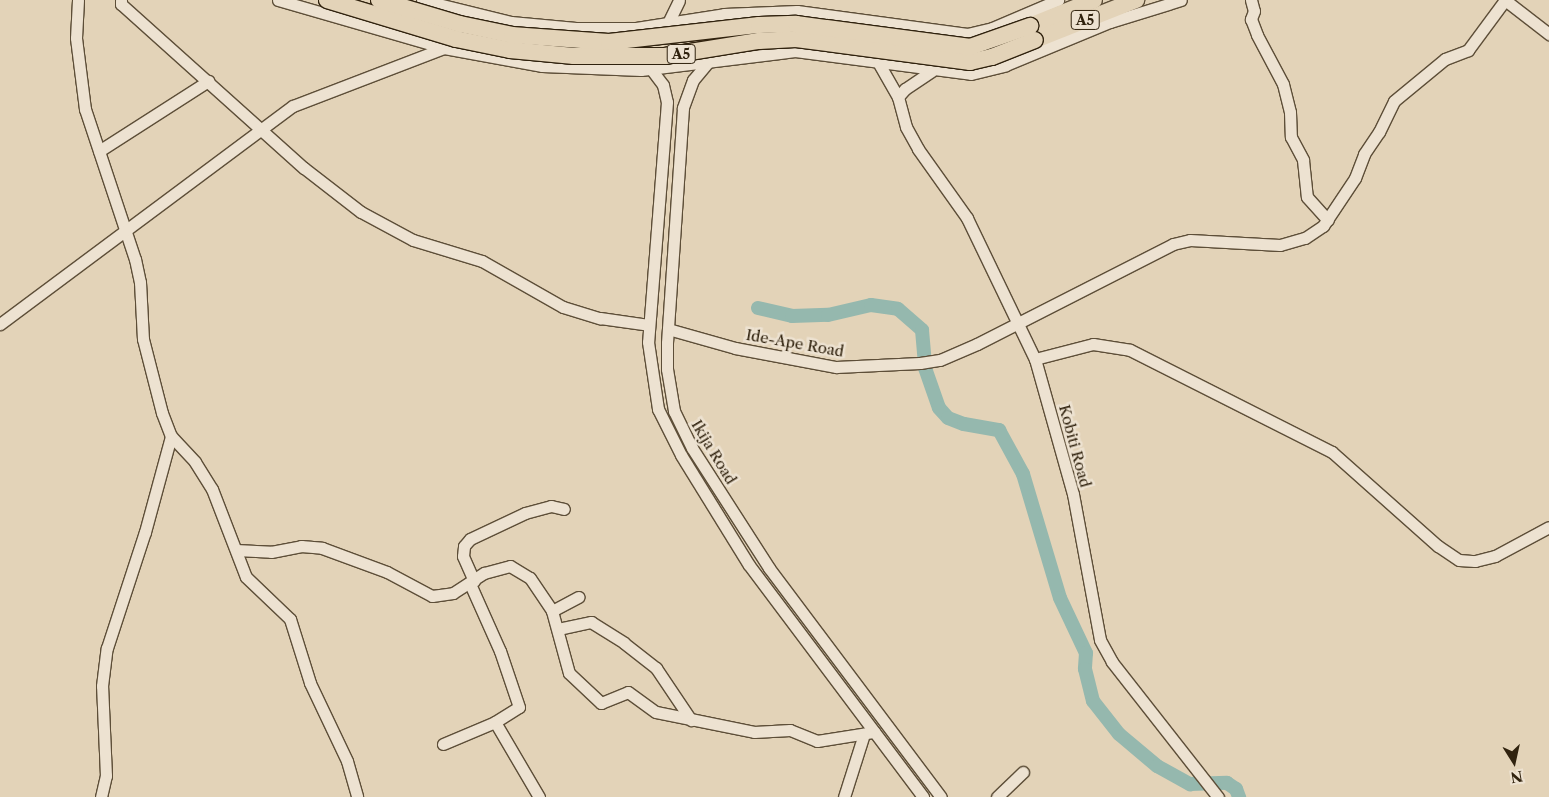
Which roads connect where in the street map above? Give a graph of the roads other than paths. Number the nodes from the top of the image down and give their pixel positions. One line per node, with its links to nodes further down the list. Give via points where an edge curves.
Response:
1 (78, 0): 27 (street, via 79,68 85,109)
2 (121, 0): 24 (street, via 121,4)
3 (278, 0): 18 (street)
4 (327, 0): 16 (highway, A5, bridge, via 456,38 510,50 574,56 665,56 759,41 796,39 840,42 958,62 980,61)
5 (380, 0): 16 (highway, A5, bridge, via 460,24 512,35 610,42 759,25 796,24 964,47)
6 (422, 0): 15 (street, via 463,12 546,26 620,30)
7 (679, 0): 15 (street)
8 (1058, 0): 14 (street, via 992,28 967,34 797,11)
9 (1094, 0): 16 (highway, A5)
10 (1181, 0): 13 (street)
11 (1251, 0): 28 (street, via 1254,12 1251,19 1257,35 1283,84 1290,112 1291,137 1303,160 1308,197)
12 (1505, 0): 17 (street); 28 (street, Ide-Ape Road, via 1468,50 1445,59 1394,101 1364,154 1355,178)
13 (1139, 4): 16 (highway, A5); 23 (street, via 990,71 971,74)
14 (751, 12): 15 (street); 19 (street)
15 (668, 24)
16 (1032, 32)
17 (1549, 34)
18 (444, 48): 22 (street, via 542,66); 26 (street, via 308,98)
19 (754, 54): 20 (street); 21 (street, via 795,51)
20 (709, 61): 22 (street); 33 (street, Ikija Road, via 693,80 683,108)
21 (878, 62): 23 (street); 25 (street, Kobiti Road)
22 (650, 69): 32 (street, Ikija Road, via 663,85 667,102)
23 (932, 71): 25 (street, via 905,89)
24 (208, 81): 26 (street); 27 (street)
25 (898, 98): 30 (street, Kobiti Road, via 906,127 967,218)
26 (262, 129): 29 (street); 32 (street, via 360,212 413,240 469,255 562,307 600,318)
27 (99, 151): 29 (street)
28 (1328, 220): 30 (street, Ide-Ape Road, via 1305,238 1280,245 1190,240 1173,244)
29 (123, 231): 31 (street); 35 (street, via 133,251 140,282 143,339 154,387)
30 (1016, 322): 33 (street, Ide-Ape Road, via 937,361 836,367 735,348); 34 (street, Kobiti Road)
31 (0, 324)
32 (649, 326): 45 (street, Ikija Road, via 653,389 658,409 681,455 749,565)
33 (668, 329): 54 (street, Ikija Road, via 670,389 678,420 692,448 769,568)
34 (1035, 359): 37 (street, via 1093,344 1130,350 1332,452 1353,467 1438,546 1459,560 1475,561 1495,556); 48 (street, Kobiti Road, via 1073,494 1100,640 1112,662)
35 (171, 436): 38 (street, via 204,474 218,500); 49 (street, via 145,532 107,648 102,686 106,779)
36 (564, 509): 39 (street, via 552,506 525,513 470,539 464,546 463,556)
37 (1549, 527)
38 (236, 550): 39 (street, via 272,552 301,546 322,548 387,572 432,596 453,594); 50 (street, via 246,577 290,619 310,683 347,761)
39 (472, 583): 41 (street, via 498,566 510,566 530,578); 44 (street, via 519,705 518,709)
40 (578, 597): 41 (street)
41 (552, 611): 42 (street)
42 (558, 629): 43 (street, via 591,622 624,643 656,668); 43 (street, via 569,674 597,701 605,703 628,692 656,712)
43 (691, 720): 45 (street, via 754,732 775,728 790,730 817,741)
44 (496, 722): 46 (street); 51 (street)
45 (869, 733): 52 (street); 53 (street, Ikija Road)
46 (442, 744)
47 (1023, 772): 55 (street)
48 (1212, 789)
49 (102, 797)
50 (358, 797)
51 (539, 797)
52 (844, 797)
53 (923, 797)
54 (941, 797)
55 (997, 797)

